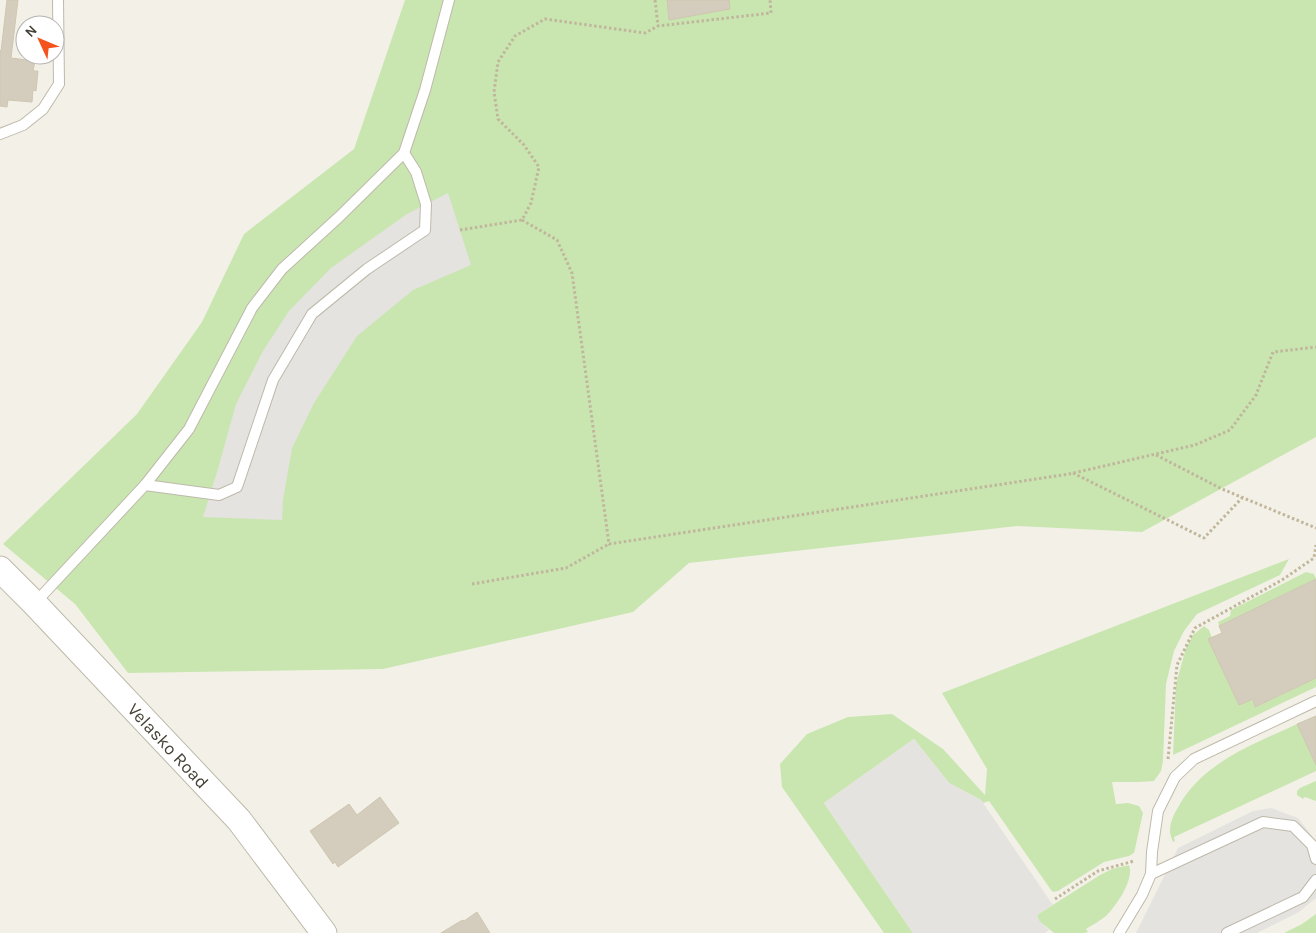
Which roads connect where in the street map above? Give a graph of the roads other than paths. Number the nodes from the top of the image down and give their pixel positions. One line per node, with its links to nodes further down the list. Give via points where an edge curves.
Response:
1 (58, 0): 3 (lane, via 59,84 43,109 23,125)
2 (449, 0): 4 (lane)
3 (0, 134)
4 (404, 153): 5 (lane, via 282,269 252,308 189,429); 5 (lane, via 416,172 426,204 425,230 367,269 312,314 273,380 237,488 218,494)
5 (145, 485): 7 (lane)
6 (0, 569): 7 (street, Velasko Road)
7 (34, 604): 12 (street, Velasko Road, via 238,820)
8 (1316, 701): 10 (lane, via 1194,759 1175,777 1158,811)
9 (1316, 859): 10 (lane, via 1312,845 1293,826 1263,822)
10 (1151, 874): 13 (lane)
11 (1316, 880): 14 (lane, via 1303,897)
12 (324, 933)
13 (1119, 933)
14 (1227, 933)

